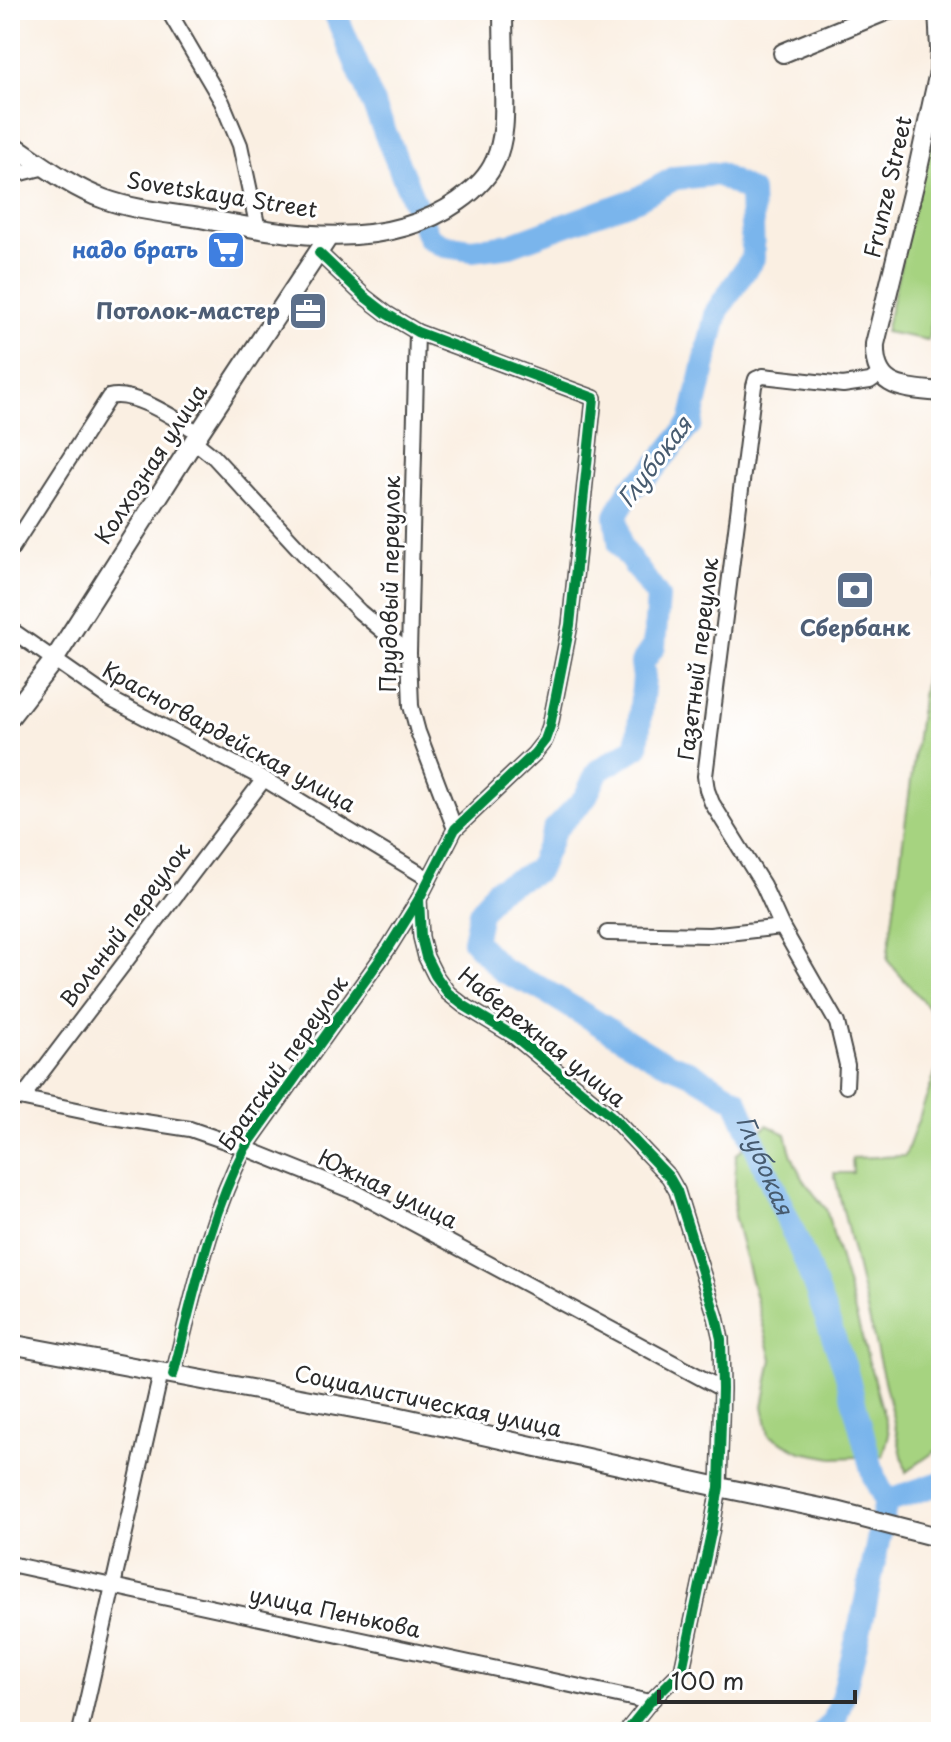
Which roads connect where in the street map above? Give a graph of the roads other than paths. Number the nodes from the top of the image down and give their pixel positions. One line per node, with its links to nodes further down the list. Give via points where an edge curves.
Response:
1 (168, 10): 9 (street, via 222,102 240,145)
2 (503, 10): 10 (street, Sovetskaya Street, via 502,141 495,163 475,189 442,213 399,230)
3 (888, 10): 5 (street)
4 (938, 10): 13 (street, Frunze Street, via 939,72 875,344)
5 (783, 53)
6 (10, 143): 7 (street, Sovetskaya Street)
7 (45, 167): 8 (street); 9 (street, Sovetskaya Street, via 104,199)
8 (10, 176)
9 (258, 229): 10 (street, Sovetskaya Street)
10 (329, 236): 11 (street, Колхозная улица)
11 (319, 253): 12 (street, via 365,297); 15 (street, Колхозная улица)
12 (417, 332): 18 (street, Прудовый переулок); 22 (street, via 594,398 570,625 550,726 534,754)
13 (880, 374): 14 (street, via 893,385); 25 (street, Газетный переулок, via 843,385 763,376 754,386 705,776 712,803 763,885)
14 (941, 392)
15 (196, 437): 16 (street, via 145,403 109,397); 18 (street, via 327,579); 19 (street, Колхозная улица)
16 (10, 551)
17 (10, 629): 19 (street, Красногвардейская улица)
18 (409, 653): 22 (street, Прудовый переулок, via 411,706)
19 (54, 660): 20 (street, Колхозная улица); 21 (street, Красногвардейская улица, via 112,700)
20 (10, 717)
21 (264, 779): 23 (street, Красногвардейская улица); 28 (street, Вольный переулок)
22 (455, 829): 23 (street)
23 (429, 879): 24 (street, Братский переулок)
24 (419, 899): 29 (street, Братский переулок); 32 (street, Набережная улица, via 426,957 448,993 514,1036 610,1115 669,1177 716,1317)
25 (782, 927): 26 (street, via 710,935); 27 (street, Газетный переулок, via 837,1023)
26 (607, 933)
27 (846, 1086)
28 (16, 1097): 29 (street, Южная улица, via 190,1129)
29 (245, 1148): 31 (street, Братский переулок, via 212,1228); 32 (street, Южная улица, via 357,1193)
30 (10, 1344): 31 (street, Социалистическая улица)
31 (167, 1374): 33 (street, Социалистическая улица, via 396,1416); 36 (street, Братский переулок)
32 (722, 1389): 33 (street, Набережная улица)
33 (719, 1487): 34 (street, Социалистическая улица); 37 (street, Набережная улица, via 682,1670)
34 (941, 1538)
35 (10, 1564): 36 (street, улица Пенькова)
36 (113, 1586): 37 (street, улица Пенькова); 38 (street, Братский переулок)
37 (650, 1702): 39 (street, Набережная улица)
38 (80, 1732)
39 (626, 1732)

